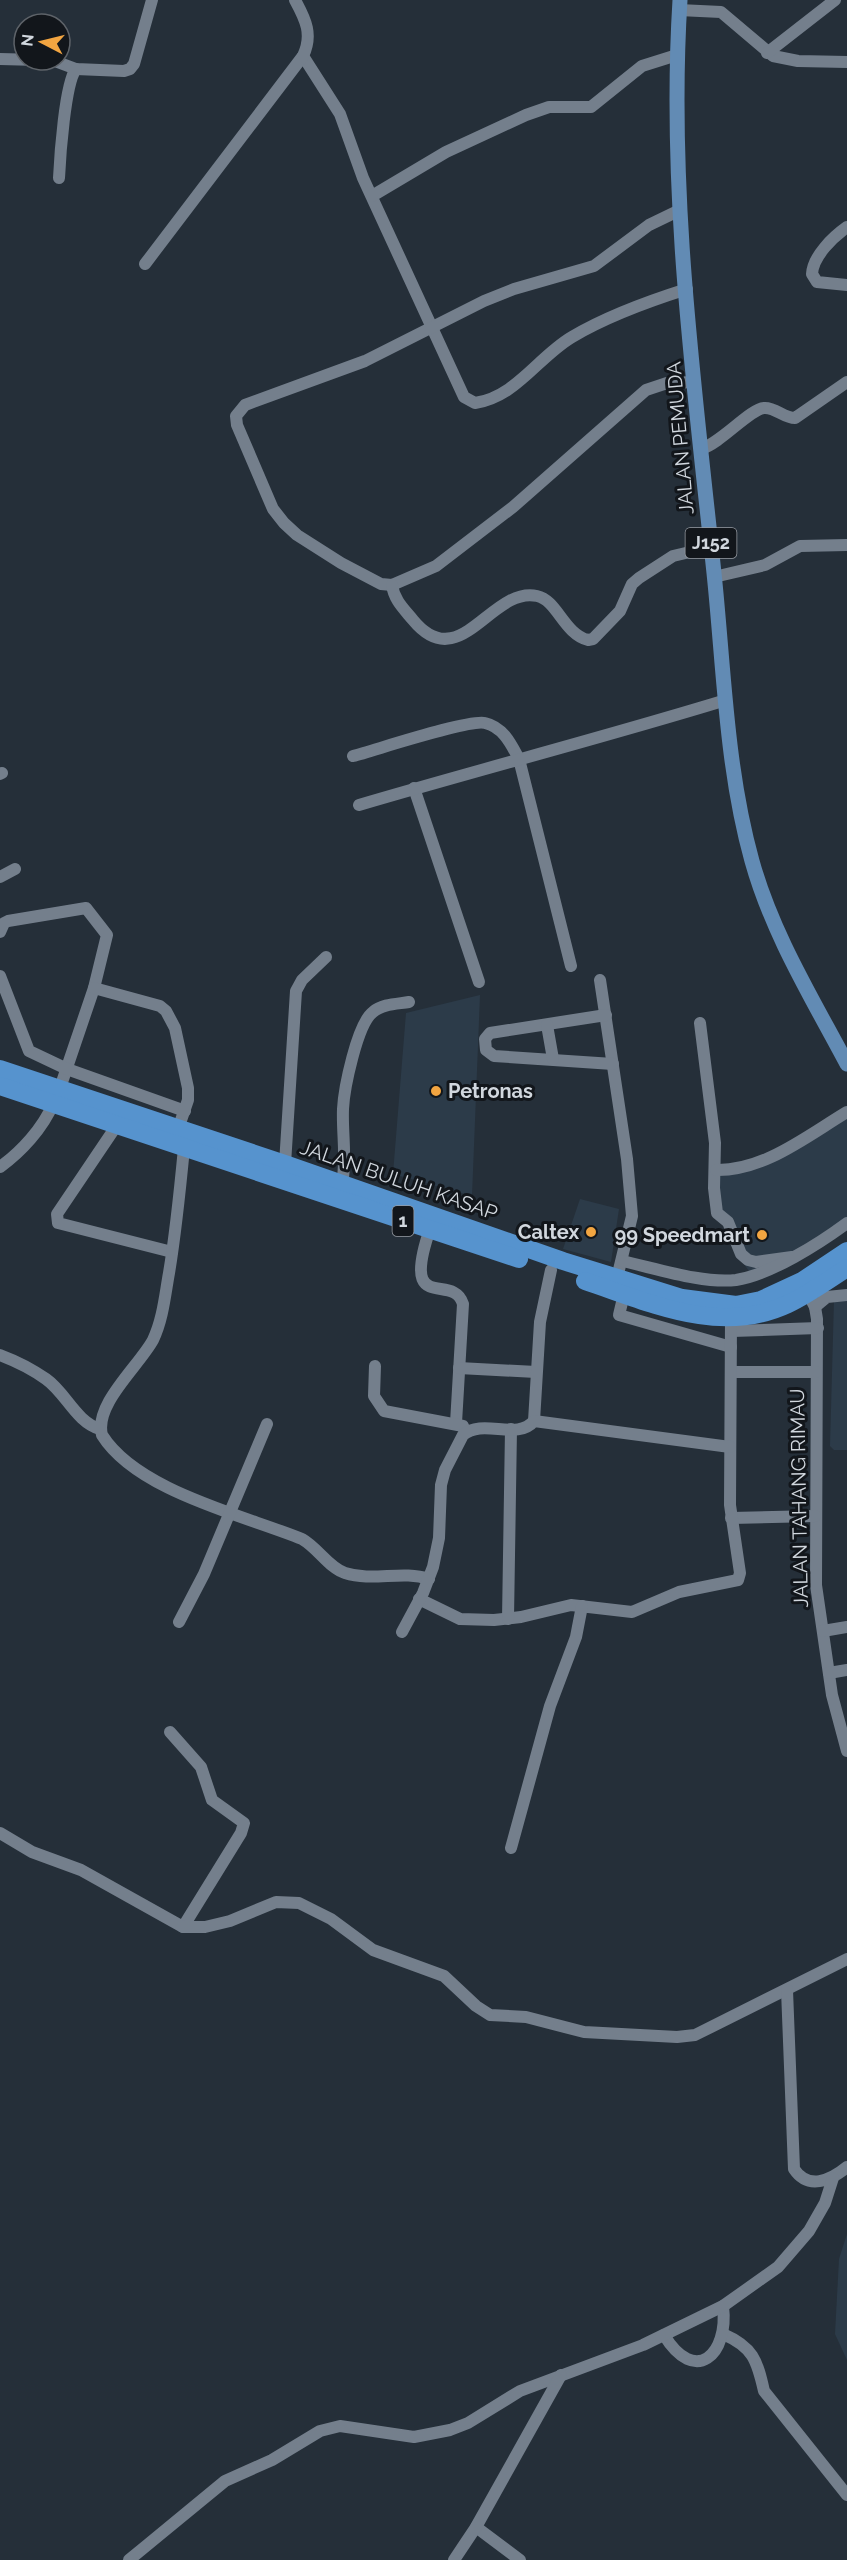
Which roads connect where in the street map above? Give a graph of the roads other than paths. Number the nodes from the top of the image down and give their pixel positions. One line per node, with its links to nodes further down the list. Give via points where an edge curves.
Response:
1 (152, 0): 10 (street, via 130,69)
2 (295, 0): 6 (street, via 309,31 309,44)
3 (835, 0): 5 (street)
4 (679, 5): 5 (street, via 721,12); 7 (main road, JALAN PEMUDA / J152)
5 (767, 53): 8 (street, via 798,60)
6 (303, 56): 12 (street, via 340,114); 15 (street)
7 (677, 56): 12 (street, via 642,66 591,107 549,107 526,114 446,152); 13 (main road, JALAN PEMUDA / J152)
8 (847, 62)
9 (72, 68): 10 (street)
10 (76, 69): 11 (street, via 69,91)
11 (59, 178)
12 (372, 196): 18 (street)
13 (680, 210): 17 (main road, JALAN PEMUDA / J152); 18 (street, via 649,225 594,266 514,289)
14 (847, 227): 16 (street, via 824,248 812,274 817,282)
15 (145, 264)
16 (847, 285)
17 (687, 289): 18 (street, via 573,336 546,354 514,386 475,403 464,397); 19 (main road, JALAN PEMUDA / J152)
18 (432, 327): 25 (street, via 365,361 245,405 236,416 269,500 284,522 341,563 381,584)
19 (695, 382): 21 (main road, JALAN PEMUDA / J152); 25 (street, via 667,383 646,390 513,507 436,566)
20 (847, 382): 21 (street, via 795,418 771,409 757,410 719,441)
21 (701, 449): 23 (main road, JALAN PEMUDA / J152)
22 (847, 545): 24 (street, via 800,546 758,568)
23 (711, 547): 24 (main road, JALAN PEMUDA / J152); 25 (street, via 673,556 639,578 632,584 620,611 588,640 574,634 544,599 530,596 488,613 459,637 429,635 397,600)
24 (714, 577): 26 (main road, JALAN PEMUDA / J152)
25 (392, 585)
26 (726, 700): 28 (street); 46 (main road, JALAN PEMUDA / J152, via 736,782 753,863 790,955)
27 (353, 756): 28 (street, via 478,722 498,729 509,739)
28 (519, 759): 29 (street); 35 (street)
29 (414, 788): 30 (street); 38 (street)
30 (359, 805)
31 (15, 869): 32 (street)
32 (0, 877)
33 (0, 932): 39 (street, via 8,921 89,909 107,935)
34 (326, 957): 57 (street, via 296,991)
35 (571, 966)
36 (0, 976): 48 (street, via 29,1051)
37 (600, 980): 41 (street)
38 (479, 982)
39 (94, 988): 48 (street); 52 (street, via 166,1011 175,1028 188,1088)
40 (408, 1002): 60 (street, via 381,1007 365,1022 344,1107 346,1153)
41 (606, 1015): 43 (street); 45 (street)
42 (700, 1023): 59 (street)
43 (547, 1025): 44 (street); 44 (street, via 490,1033 485,1039 486,1050 495,1056)
44 (553, 1059): 45 (street)
45 (613, 1064): 68 (street, via 632,1216)
46 (847, 1064)
47 (0, 1069): 50 (highway, JALAN BULUH KASAP / 1)
48 (68, 1069): 50 (street); 52 (street)
49 (0, 1086): 50 (highway, JALAN BULUH KASAP / 1)
50 (51, 1094): 51 (highway, JALAN BULUH KASAP / 1); 58 (street, via 34,1134)
51 (82, 1104): 54 (highway, JALAN BULUH KASAP / 1); 55 (highway, JALAN BULUH KASAP / 1)
52 (185, 1111): 55 (street)
53 (847, 1112): 59 (street, via 758,1163)
54 (117, 1125): 56 (highway, JALAN BULUH KASAP / 1); 64 (street, via 57,1214 58,1223)
55 (178, 1128): 57 (highway, JALAN BULUH KASAP / 1)
56 (184, 1148): 62 (highway, JALAN BULUH KASAP / 1); 64 (street)
57 (285, 1164): 60 (highway, JALAN BULUH KASAP / 1)
58 (0, 1167)
59 (716, 1170): 65 (street, via 717,1213 731,1227 744,1258 756,1262)
60 (342, 1184): 68 (highway, JALAN BULUH KASAP / 1)
61 (847, 1223): 65 (street)
62 (430, 1229): 67 (highway, JALAN BULUH KASAP / 1); 76 (street, via 420,1276 427,1286 460,1297)
63 (847, 1251): 69 (highway, JALAN BULUH KASAP / 1)
64 (172, 1252): 83 (street, via 155,1335 106,1408)
65 (792, 1257): 68 (street, via 736,1280)
66 (847, 1268): 69 (highway, JALAN BULUH KASAP / 1)
67 (552, 1270): 68 (highway, JALAN BULUH KASAP / 1); 77 (street, via 540,1322)
68 (621, 1278): 69 (highway, JALAN BULUH KASAP / 1, via 682,1299 736,1305); 71 (highway, JALAN BULUH KASAP / 1, via 696,1316); 73 (street, via 619,1315)
69 (809, 1294): 70 (street); 71 (highway, JALAN BULUH KASAP / 1); 72 (street, JALAN TAHANG RIMAU)
70 (847, 1295)
71 (731, 1325): 72 (street); 73 (street)
72 (818, 1328): 79 (street, JALAN TAHANG RIMAU)
73 (731, 1347): 78 (street)
74 (0, 1355): 83 (street, via 46,1379 86,1422)
75 (375, 1366): 81 (street, via 374,1396 384,1411)
76 (459, 1368): 77 (street); 81 (street)
77 (536, 1372): 80 (street)
78 (731, 1372): 79 (street); 86 (street)
79 (816, 1372): 88 (street, JALAN TAHANG RIMAU)
80 (534, 1421): 84 (street, via 528,1427); 86 (street)
81 (456, 1422): 85 (street)
82 (267, 1424): 87 (street)
83 (100, 1429): 87 (street, via 108,1443 149,1478 177,1493)
84 (511, 1429): 85 (street); 93 (street)
85 (468, 1431): 90 (street, via 443,1476 436,1554)
86 (730, 1447): 89 (street)
87 (229, 1511): 90 (street, via 302,1539 344,1573); 94 (street)
88 (815, 1516): 89 (street); 96 (street, JALAN TAHANG RIMAU, via 816,1585)
89 (731, 1518): 92 (street, via 740,1573 736,1581 691,1589 632,1612)
90 (429, 1579): 91 (street)
91 (419, 1599): 93 (street, via 460,1619); 97 (street)
92 (582, 1606): 93 (street, via 557,1607); 104 (street)
93 (508, 1619)
94 (179, 1622)
95 (847, 1626): 96 (street)
96 (823, 1631): 99 (street, JALAN TAHANG RIMAU)
97 (402, 1632)
98 (847, 1670): 99 (street)
99 (829, 1673): 100 (street, JALAN TAHANG RIMAU)
100 (842, 1713): 102 (street, JALAN TAHANG RIMAU)
101 (170, 1732): 105 (street, via 201,1767 212,1800 244,1823)
102 (847, 1751)
103 (0, 1833): 105 (street, via 32,1852 81,1870)
104 (511, 1848)
105 (183, 1927): 107 (street, via 230,1921 276,1902 299,1903 331,1919 373,1950 444,1977 490,2015 526,2017 584,2032 695,2035)
106 (847, 1959): 107 (street)
107 (787, 1989): 109 (street, via 794,2169 805,2180)
108 (847, 2167): 109 (street)
109 (833, 2178): 110 (street, via 809,2231 786,2258 746,2293)
110 (723, 2306): 111 (street); 112 (street)
111 (723, 2334): 112 (street, via 711,2357 703,2362 693,2362 678,2354); 114 (street, via 749,2350 760,2369 764,2391)
112 (664, 2335): 113 (street)
113 (561, 2375): 115 (street); 116 (street, via 520,2391 450,2430 414,2437 340,2426 320,2431 272,2460 225,2481)
114 (847, 2495)
115 (476, 2527): 117 (street); 118 (street)
116 (129, 2560)
117 (454, 2560)
118 (520, 2560)

